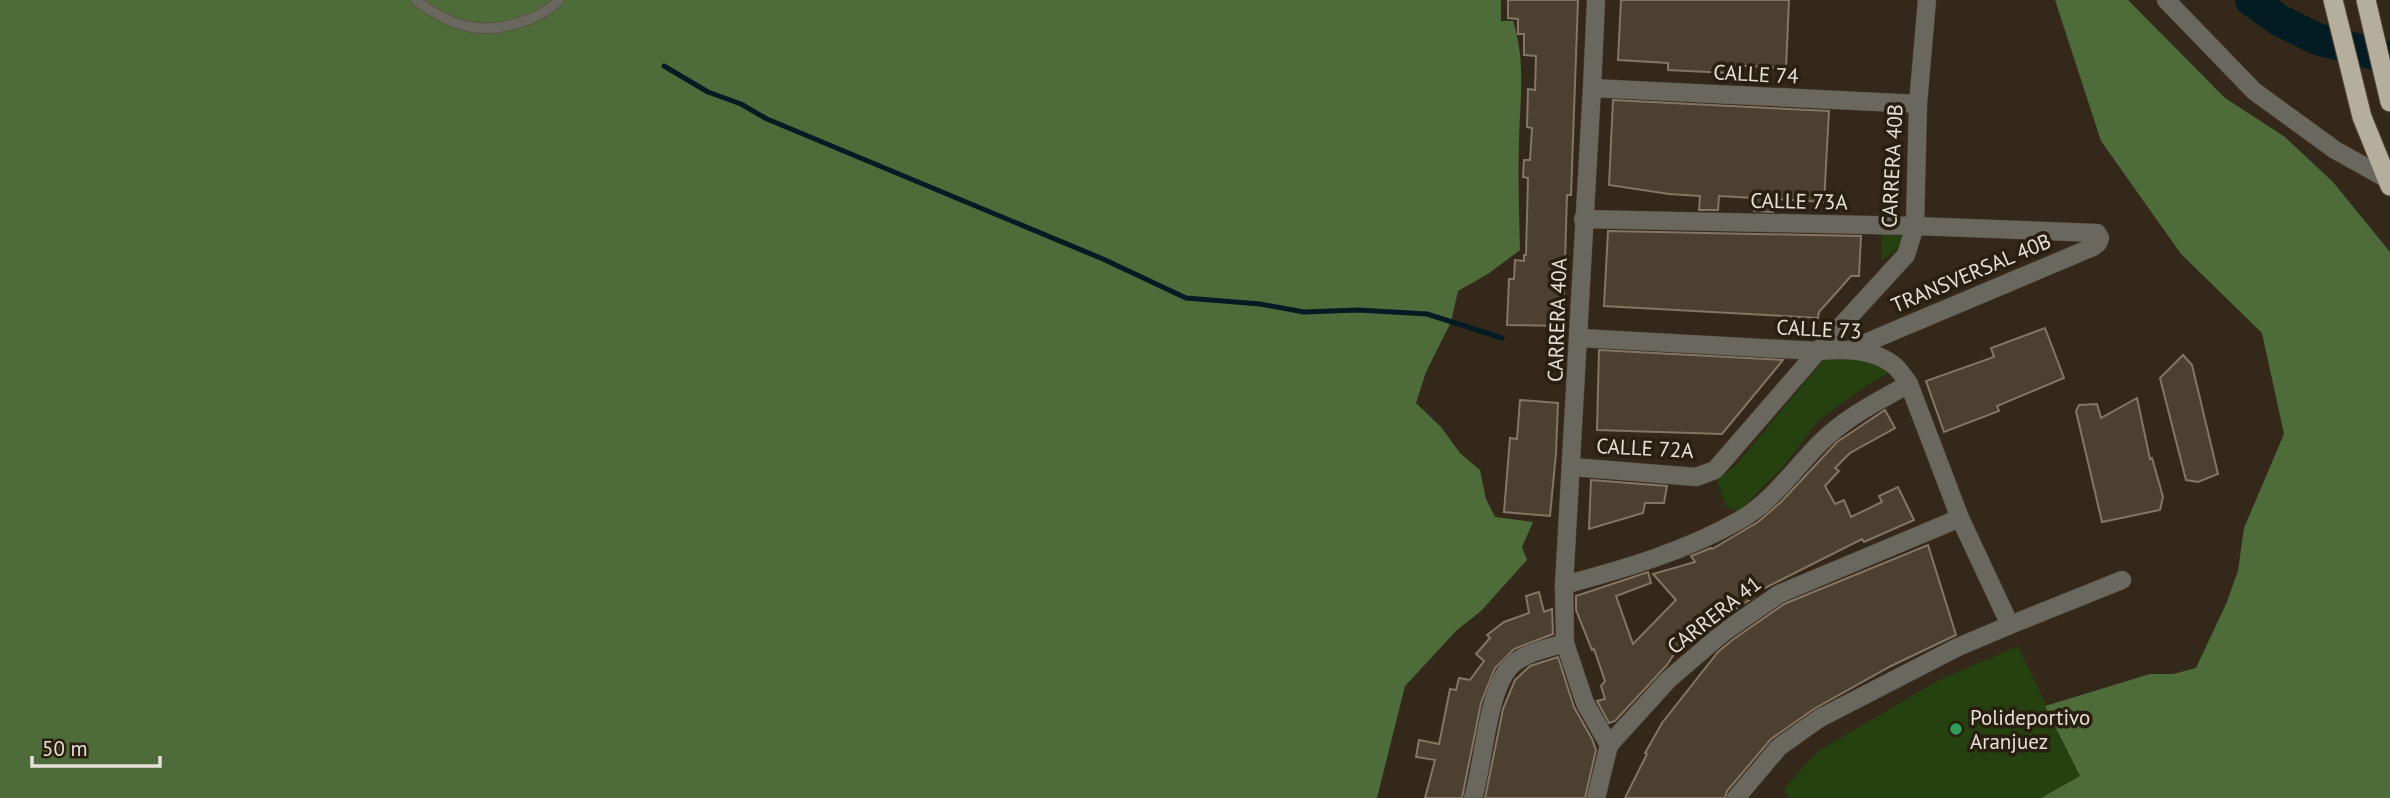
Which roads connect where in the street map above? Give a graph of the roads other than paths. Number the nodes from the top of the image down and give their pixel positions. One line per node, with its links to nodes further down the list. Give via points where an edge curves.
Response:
1 (416, 0): 2 (lane, via 431,12 471,27 514,25)
2 (559, 0)
3 (1596, 0): 8 (street, CARRERA 40A)
4 (1927, 0): 10 (street, CARRERA 40B)
5 (2166, 0): 11 (street, via 2254,91)
6 (2333, 0): 11 (highway, via 2359,107)
7 (2366, 0): 9 (highway)
8 (1592, 88): 10 (street, CALLE 74); 12 (street, CARRERA 40A)
9 (2390, 101)
10 (1918, 104): 13 (street, CARRERA 40B)
11 (2388, 183)
12 (1583, 219): 13 (street, CALLE 73A); 15 (street, CARRERA 40A)
13 (1915, 226): 14 (street, CALLE 73A); 17 (street, CARRERA 40B, via 1906,255)
14 (2097, 233): 16 (street, TRANSVERSAL 40B, via 2100,238 2093,247)
15 (1580, 338): 17 (street, CALLE 73); 19 (street, CARRERA 40A)
16 (1851, 349): 17 (street, CALLE 73); 18 (street, CALLE 73, via 1894,366)
17 (1818, 351): 20 (street, CARRERA 40B)
18 (1909, 384): 21 (street, CALLE 73); 23 (street, via 1846,420 1775,495 1741,520 1633,566)
19 (1572, 467): 20 (street, CALLE 72A, via 1696,477); 23 (street, CARRERA 40A)
20 (1715, 470)
21 (1960, 517): 24 (street, CALLE 73); 26 (street, CARRERA 41, via 1779,594 1724,632 1669,679)
22 (2122, 580): 24 (street)
23 (1564, 584): 25 (street, CARRERA 40A)
24 (2010, 625): 29 (street, via 1820,718 1779,747)
25 (1565, 643): 26 (street, CARRERA 40A, via 1585,703); 27 (street, via 1512,664 1499,682)
26 (1609, 745): 28 (street, CARRERA 41)
27 (1472, 798)
28 (1596, 798)
29 (1736, 798)

